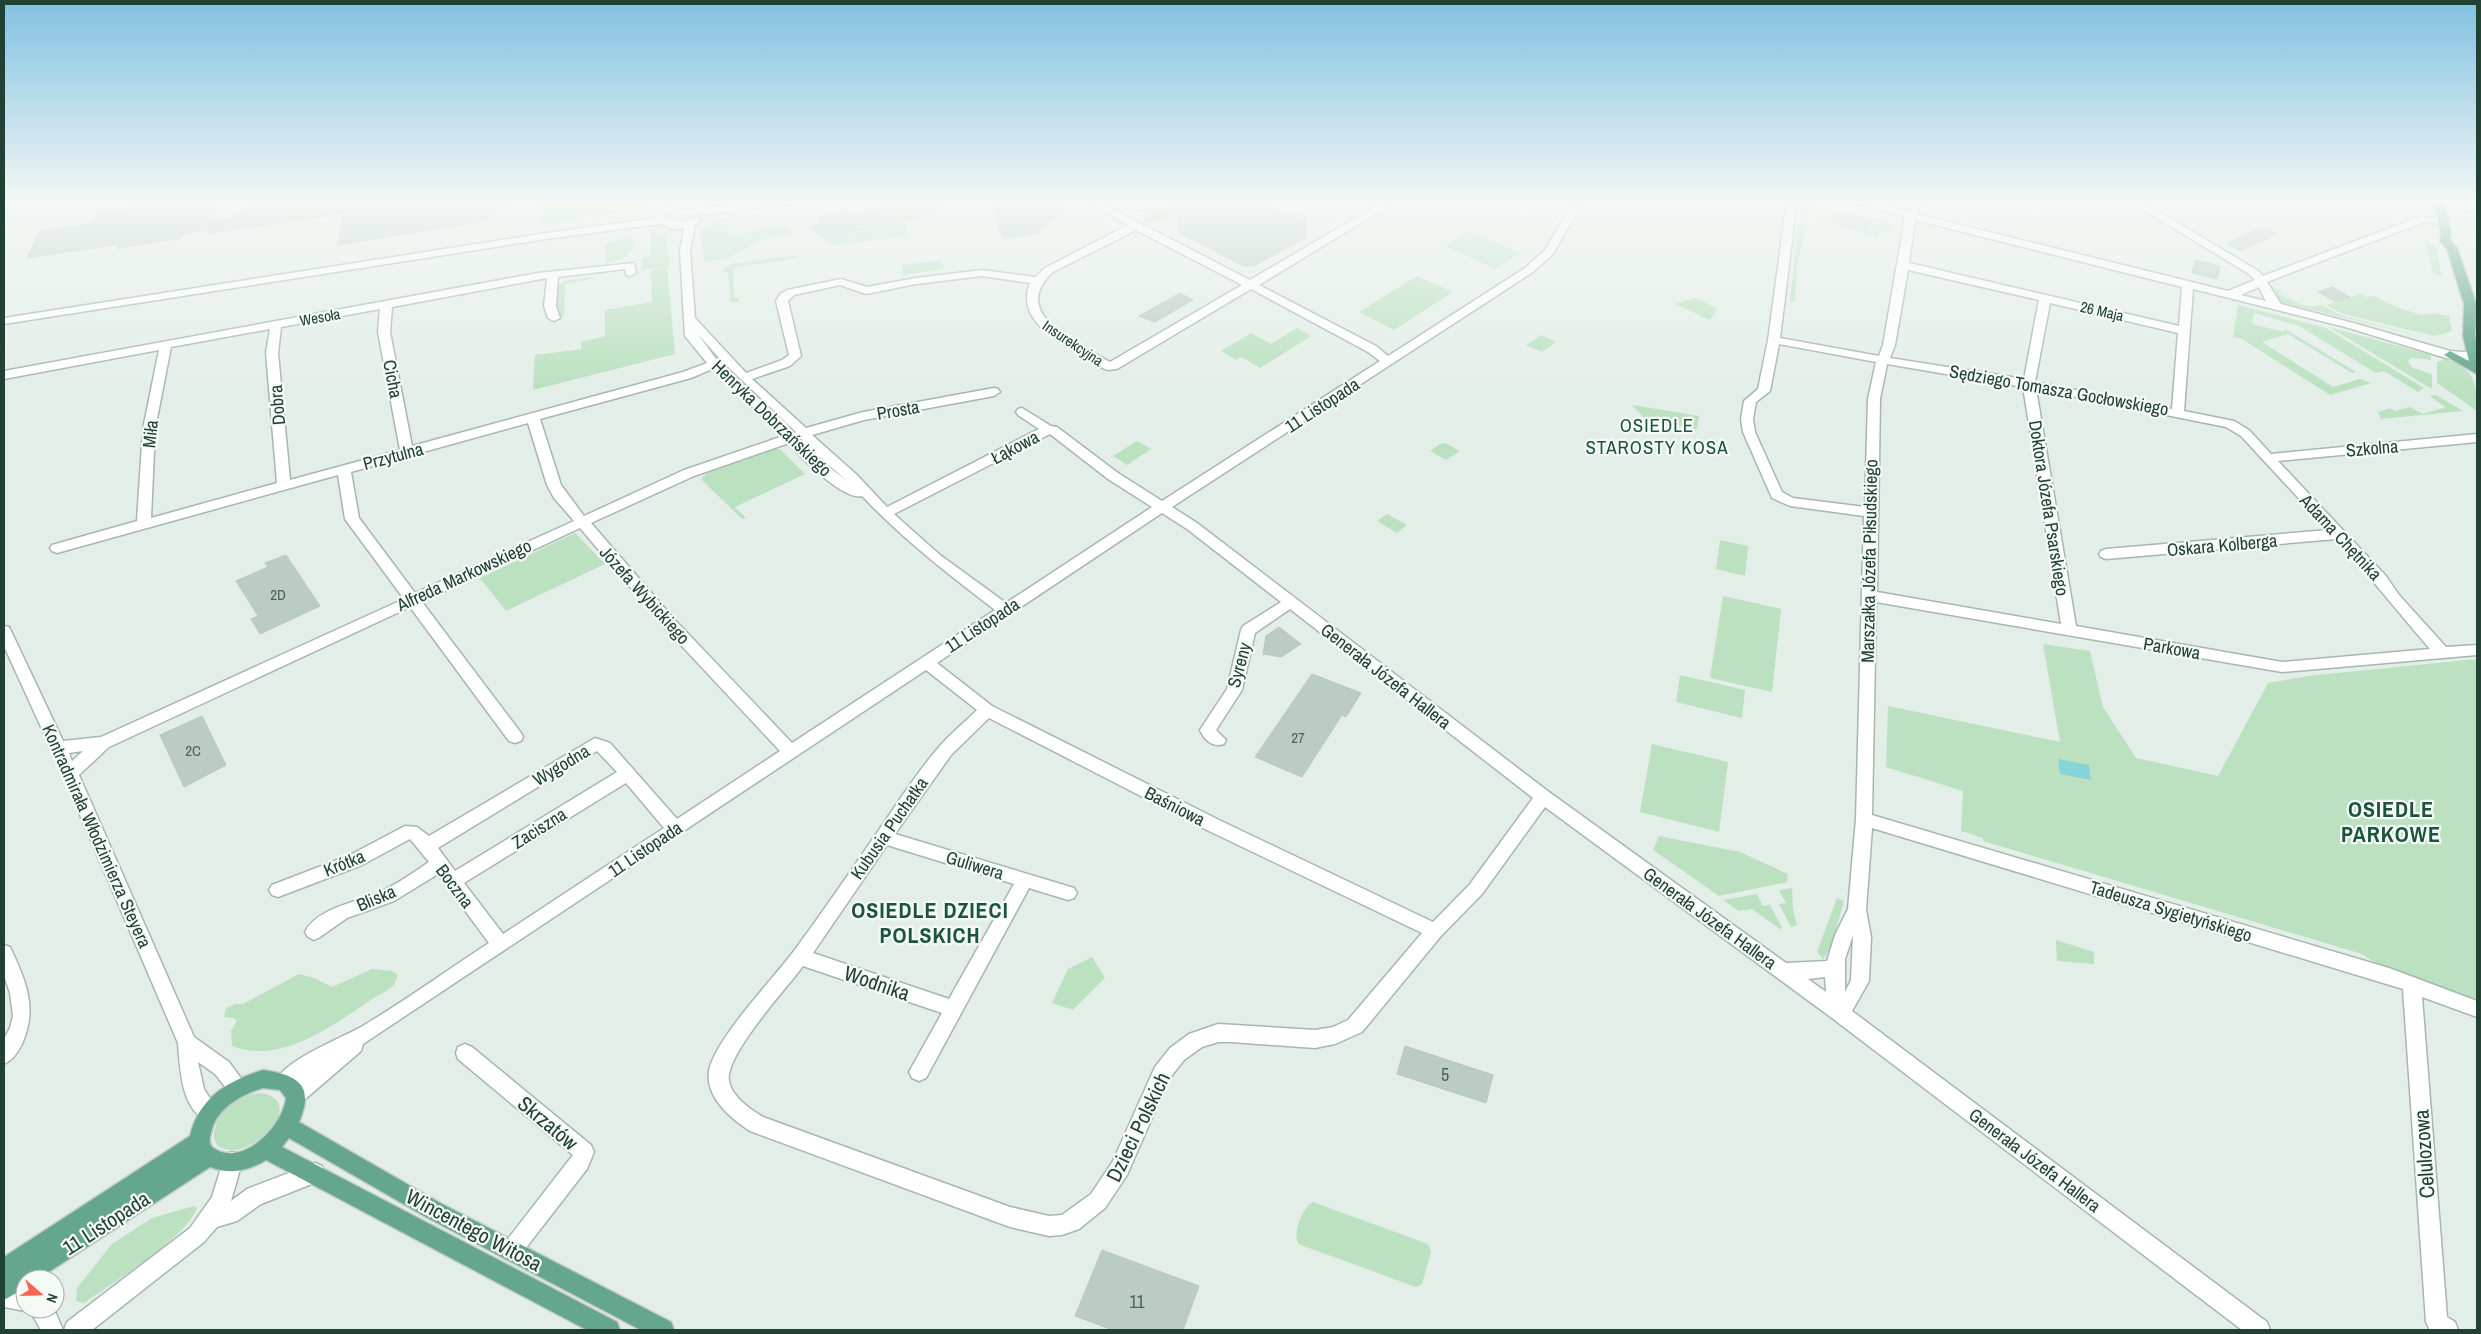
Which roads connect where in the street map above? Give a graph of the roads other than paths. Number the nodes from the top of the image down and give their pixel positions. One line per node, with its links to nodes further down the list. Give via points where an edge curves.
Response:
1 (342, 262): 26 (street)
2 (379, 262): 30 (street)
3 (686, 262): 29 (street, Henryka Dobrzańskiego)
4 (1064, 262): 17 (street, via 1049,270)
5 (1208, 262): 18 (street)
6 (1288, 262): 18 (street)
7 (1537, 262): 39 (street, 11 Listopada)
8 (1784, 262): 34 (street)
9 (2098, 262): 19 (street)
10 (2236, 262): 16 (street)
11 (2310, 262): 16 (street)
12 (2458, 262): 20 (main road)
13 (1902, 265): 22 (street, 26 Maja); 38 (street, Marszałka Józefa Piłsudskiego, via 1890,339)
14 (630, 273): 15 (street, Wesoła, via 630,266)
15 (553, 275): 24 (street, Wesoła); 28 (street, via 550,306)
16 (2262, 280): 21 (street); 25 (street, via 2268,297)
17 (1038, 281): 18 (street, Insurekcyjna, via 1031,299 1040,321 1103,364 1113,366); 43 (street, via 982,273 866,291 841,282 791,292 782,301 795,356 786,363)
18 (1251, 284): 39 (street, via 1372,349)
19 (2188, 285): 21 (street); 33 (street)
20 (2472, 292): 23 (main road)
21 (2229, 295): 25 (street)
22 (2045, 298): 33 (street, 26 Maja); 44 (street, Doktora Józefa Psarskiego)
23 (2470, 304): 27 (main road); 40 (main road, via 2470,336)
24 (386, 305): 31 (street, Wesoła); 54 (street, Cicha, via 384,337)
25 (2276, 306): 32 (street)
26 (4, 314)
27 (2477, 315)
28 (554, 318)
29 (690, 319): 37 (street, Henryka Dobrzańskiego); 41 (street, Henryka Dobrzańskiego, via 691,336)
30 (4, 321)
31 (276, 325): 35 (street, Wesoła); 57 (street, Dobra, via 272,353)
32 (2353, 326): 36 (street); 40 (street, via 2379,329 2437,344)
33 (2184, 331): 47 (street)
34 (1774, 340): 38 (street, Sędziego Tomasza Gocłowskiego); 60 (street, via 1764,391 1750,400 1747,424 1777,495 1790,502)
35 (166, 345): 42 (street, Wesoła); 63 (street, Miła, via 149,429)
36 (2450, 355): 40 (main road)
37 (727, 359): 41 (street, Przytulna); 43 (street, Henryka Dobrzańskiego)
38 (1883, 359): 44 (street, Sędziego Tomasza Gocłowskiego); 60 (street, Marszałka Józefa Piłsudskiego, via 1874,399)
39 (1388, 362): 59 (street, 11 Listopada)
40 (2477, 363)
41 (714, 364): 48 (street, Przytulna, via 687,375); 52 (street, Henryka Dobrzańskiego)
42 (4, 375)
43 (744, 378): 51 (street, Henryka Dobrzańskiego)
44 (2029, 384): 47 (street, Sędziego Tomasza Gocłowskiego); 71 (street, Doktora Józefa Psarskiego)
45 (994, 392): 51 (street, Prosta, via 863,416)
46 (1022, 412): 50 (street)
47 (2178, 412): 49 (street, Sędziego Tomasza Gocłowskiego)
48 (533, 418): 54 (street, Przytulna); 62 (street, Józefa Wybickiego, via 559,496)
49 (2234, 425): 55 (street, Adama Chętnika)
50 (1048, 430): 59 (street, Łąkowa, via 1053,430 1113,476); 61 (street, Łąkowa)
51 (804, 432): 52 (street, Alfreda Markowskiego); 58 (street, Henryka Dobrzańskiego)
52 (790, 437): 58 (street, Henryka Dobrzańskiego, via 831,476); 62 (street, Alfreda Markowskiego, via 669,481)
53 (2477, 438): 55 (street, Szkolna)
54 (407, 452): 56 (street, Przytulna)
55 (2267, 458): 64 (street, Adama Chętnika)
56 (344, 469): 57 (street, Przytulna); 68 (street, via 352,519)
57 (284, 486): 63 (street, Przytulna)
58 (874, 502): 61 (street, Henryka Dobrzańskiego)
59 (1161, 507): 69 (street, Generała Józefa Hallera, via 1192,526); 70 (street, 11 Listopada)
60 (1870, 512): 67 (street, Marszałka Józefa Piłsudskiego)
61 (886, 513): 70 (street, Henryka Dobrzańskiego, via 935,558)
62 (581, 521): 68 (street, Alfreda Markowskiego); 81 (street, Józefa Wybickiego, via 670,624)
63 (144, 523): 65 (street, Przytulna)
64 (2338, 534): 66 (street, Oskara Kolberga); 74 (street, Adama Chętnika)
65 (57, 548)
66 (2106, 554)
67 (1868, 596): 71 (street, Parkowa); 85 (street, Marszałka Józefa Piłsudskiego)
68 (412, 599): 77 (street); 79 (street, Alfreda Markowskiego)
69 (1291, 602): 78 (street, Syreny, via 1248,630 1234,690 1208,730); 84 (street, Generała Józefa Hallera)
70 (1005, 610): 75 (street, 11 Listopada)
71 (2069, 630): 74 (street, Parkowa, via 2289,667)
72 (4, 631): 80 (street, Kontradmirała Włodzimierza Steyera)
73 (2477, 650): 74 (street, Parkowa)
74 (2444, 654)
75 (926, 662): 76 (street, Baśniowa); 81 (street, 11 Listopada)
76 (987, 710): 88 (street, Kubusia Puchatka, via 945,751); 97 (street, Baśniowa, via 1206,822)
77 (515, 737)
78 (1218, 740)
79 (103, 743): 80 (street); 82 (street)
80 (59, 748): 82 (street, Kontradmirała Włodzimierza Steyera)
81 (791, 752): 86 (street, 11 Listopada)
82 (70, 773): 107 (street, Kontradmirała Włodzimierza Steyera)
83 (627, 774): 86 (street, Wygodna); 89 (street, Wygodna, via 604,747 595,744); 92 (street, Zaciszna)
84 (1543, 797): 97 (street, Dzieci Polskich, via 1486,876); 102 (street, Generała Józefa Hallera)
85 (1864, 819): 95 (street, Marszałka Józefa Piłsudskiego); 103 (street, Tadeusza Sygietyńskiego)
86 (675, 829): 98 (street, 11 Listopada)
87 (408, 832): 89 (street, Boczna, via 419,836); 93 (street, Krótka, via 356,860)
88 (882, 837): 91 (street, Guliwera); 100 (street, Kubusia Puchatka)
89 (426, 847): 90 (street, Boczna)
90 (439, 865): 92 (street, Boczna); 96 (street, Bliska, via 388,896 341,913)
91 (1025, 880): 94 (street, Guliwera); 104 (street)
92 (452, 882): 98 (street, Boczna)
93 (278, 890)
94 (1068, 893)
95 (1857, 910): 101 (street, Marszałka Józefa Piłsudskiego, via 1845,930); 106 (street, Marszałka Józefa Piłsudskiego, via 1862,937 1860,981)
96 (314, 932)
97 (1436, 932): 111 (street, Dzieci Polskich, via 1366,1015 1345,1031 1304,1040 1218,1033 1185,1047 1162,1073 1106,1192 1072,1222 1062,1225 1049,1226 1010,1217 757,1124 735,1109 723,1090)
98 (501, 945): 113 (street, 11 Listopada)
99 (4, 953): 109 (street, via 23,1018)
100 (800, 957): 104 (street, Wodnika); 111 (street, Kubusia Puchatka, via 728,1050 719,1071)
101 (1833, 968): 102 (street, via 1812,972); 106 (street, Marszałka Józefa Piłsudskiego, via 1833,989)
102 (1784, 971): 106 (street, Generała Józefa Hallera)
103 (2412, 985): 105 (street, Tadeusza Sygietyńskiego); 124 (street, Celulozowa)
104 (953, 1009): 110 (street)
105 (2477, 1009)
106 (1839, 1012): 128 (street, Generała Józefa Hallera)
107 (187, 1043): 112 (street, via 222,1068); 114 (street, Kontradmirała Włodzimierza Steyera, via 192,1088)
108 (464, 1053): 121 (street, Skrzatów, via 584,1152 580,1162)
109 (4, 1054)
110 (919, 1072)
111 (720, 1078)
112 (238, 1088): 113 (main road, via 263,1079); 114 (main road)
113 (290, 1088): 115 (main road, via 294,1116)
114 (209, 1113): 116 (main road, via 201,1128)
115 (288, 1128): 117 (main road); 121 (main road, Wincentego Witosa)
116 (204, 1149): 118 (main road, via 218,1162); 122 (main road, 11 Listopada); 123 (main road, 11 Listopada)
117 (266, 1149): 118 (main road); 119 (main road, Wincentego Witosa)
118 (232, 1162): 120 (street)
119 (315, 1173): 120 (street, via 254,1196 230,1214); 126 (main road, Wincentego Witosa)
120 (215, 1217): 125 (street, via 197,1235)
121 (511, 1250): 127 (main road, Wincentego Witosa)
122 (4, 1269)
123 (4, 1289)
124 (2436, 1328)
125 (75, 1330)
126 (609, 1330)
127 (662, 1330)
128 (2259, 1330)

